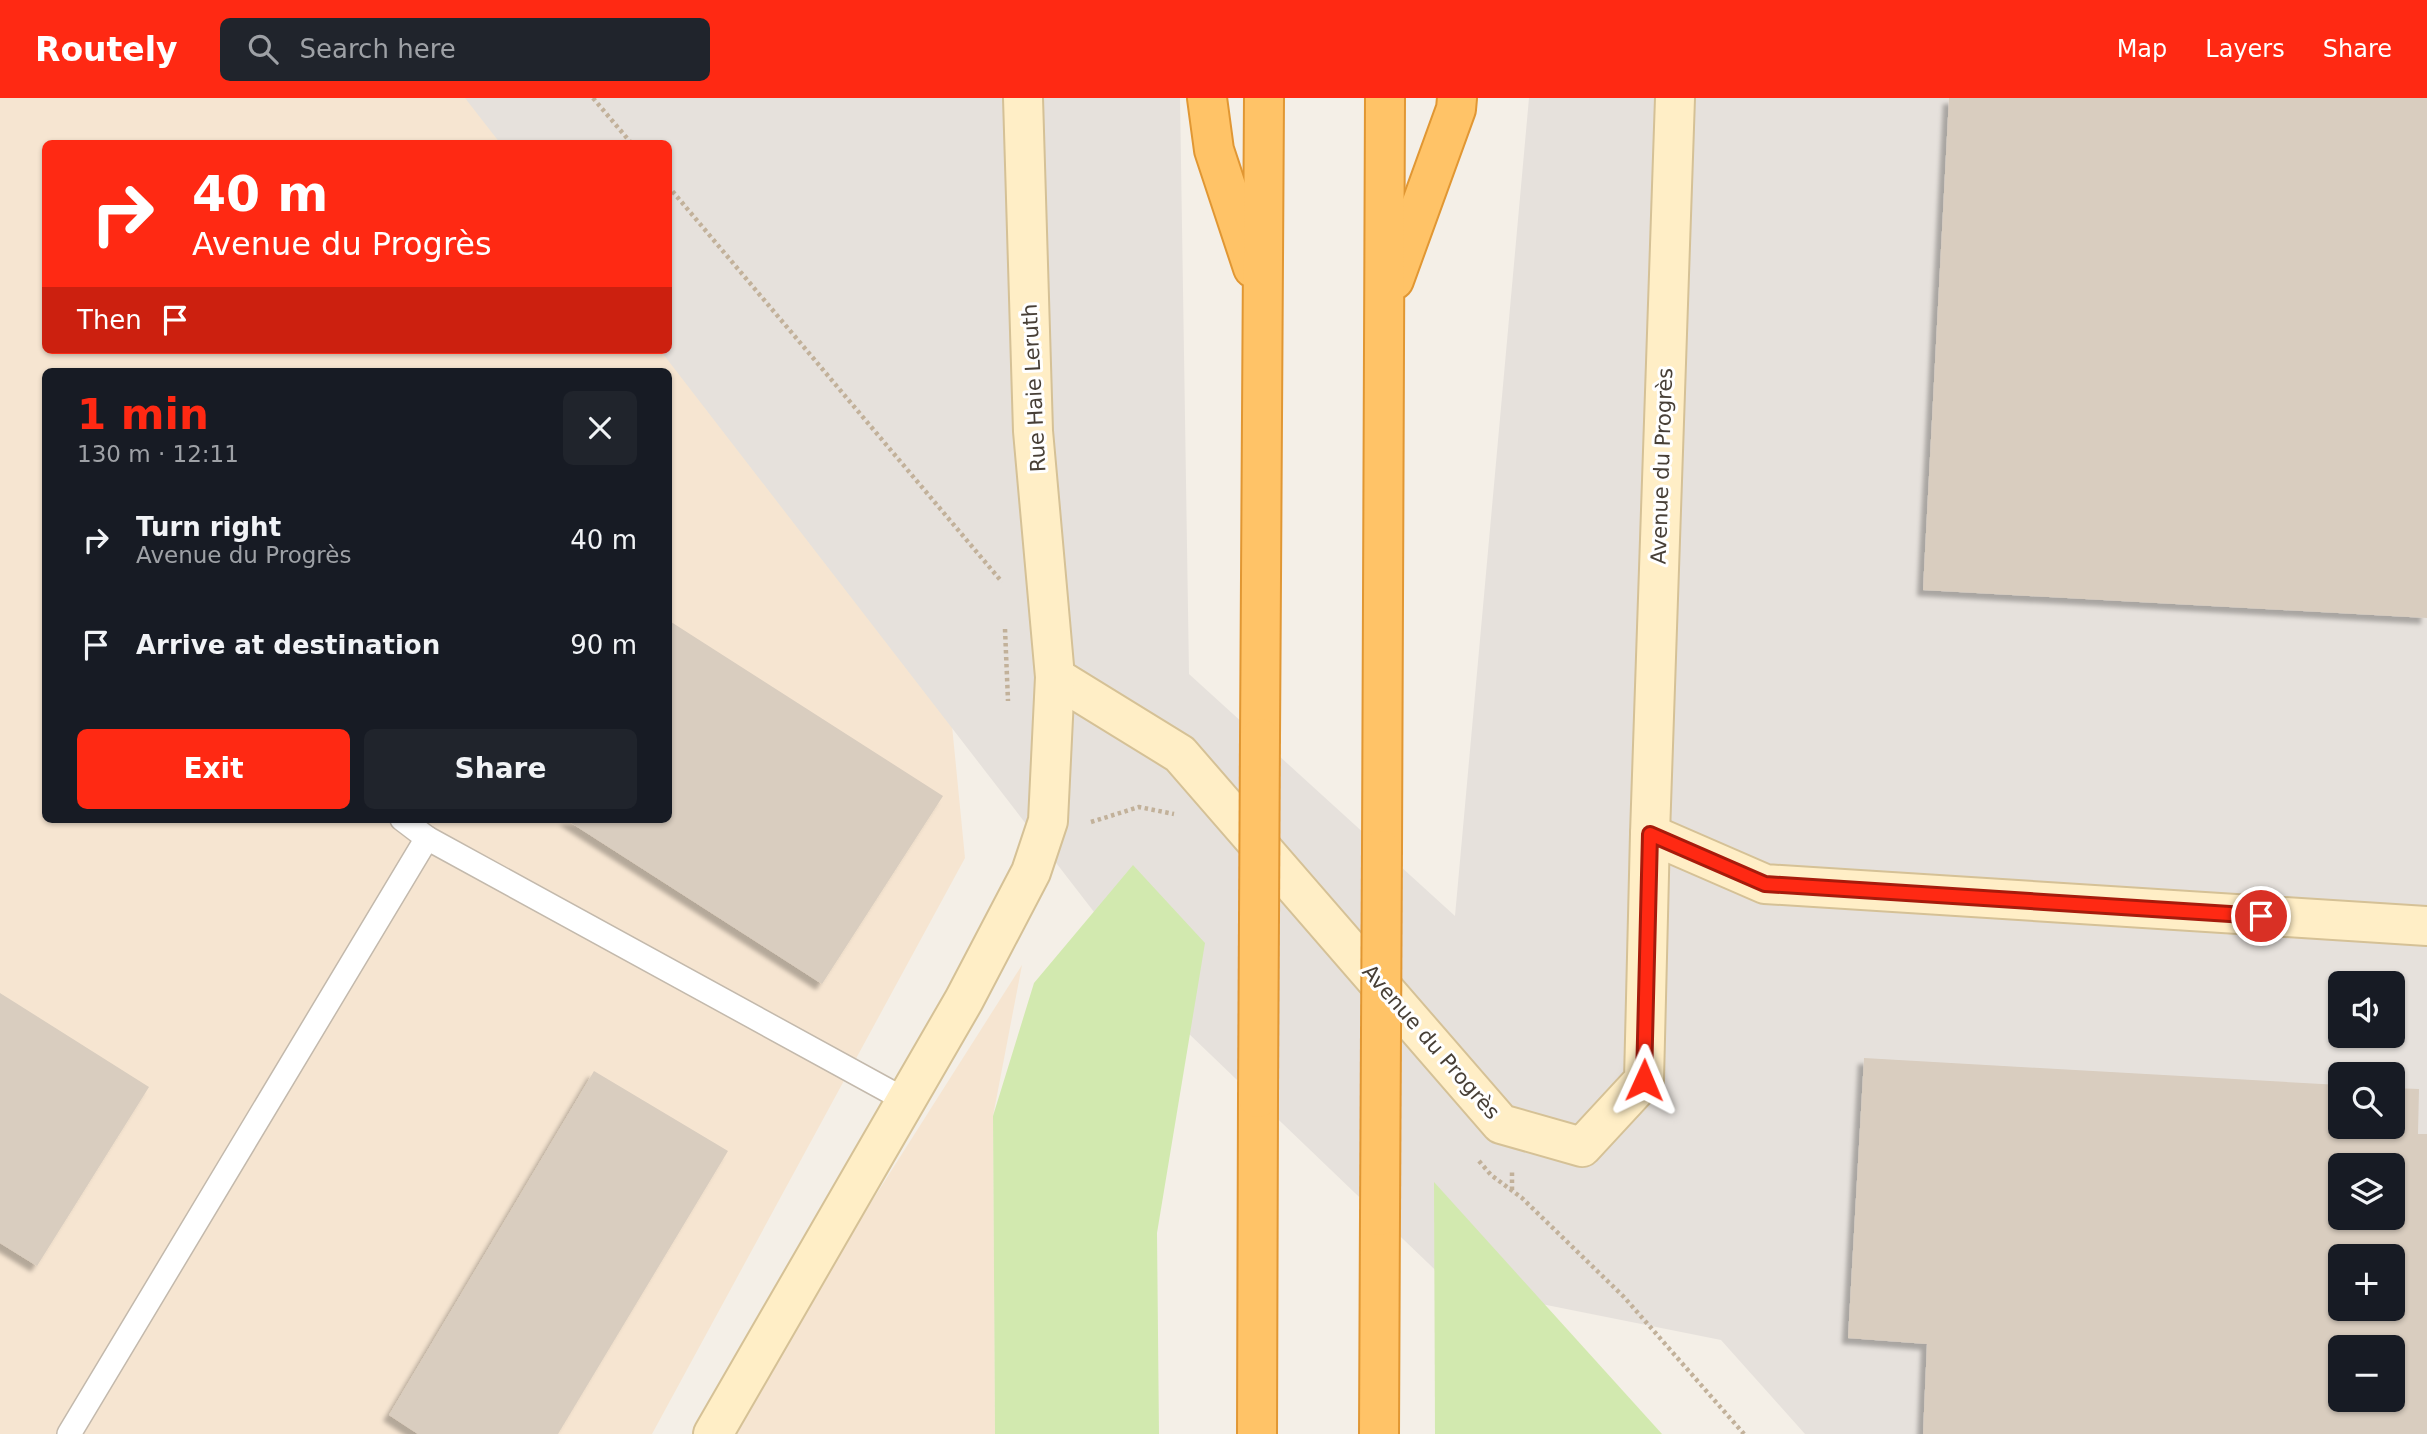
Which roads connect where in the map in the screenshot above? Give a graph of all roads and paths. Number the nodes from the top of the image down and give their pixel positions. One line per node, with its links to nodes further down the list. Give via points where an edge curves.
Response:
1 (593, 98): 8 (path)
2 (1023, 98): 13 (street, Rue Haie Leruth, via 1033,432)
3 (1207, 98): 10 (highway, via 1214,150)
4 (1264, 98): 10 (highway)
5 (1385, 98): 11 (highway)
6 (1457, 98): 11 (highway)
7 (1675, 98): 15 (street, Avenue du Progrès)
8 (629, 140)
9 (672, 191): 12 (path)
10 (1262, 296): 22 (highway, bridge)
11 (1384, 309): 23 (highway, bridge)
12 (926, 492)
13 (1055, 677): 15 (street, Avenue du Progrès, via 1180,754 1501,1124 1582,1147 1644,1080); 18 (street, Rue Haie Leruth, via 1048,821 1031,872)
14 (407, 823): 16 (lane)
15 (1650, 834): 17 (street, via 1765,884)
16 (427, 838): 18 (lane); 20 (lane)
17 (2427, 926)
18 (907, 1101): 21 (street, Rue Haie Leruth)
19 (1491, 1175): 24 (path, via 1522,1198 1624,1297)
20 (69, 1434)
21 (713, 1434)
22 (1257, 1434)
23 (1379, 1434)
24 (1744, 1434)

